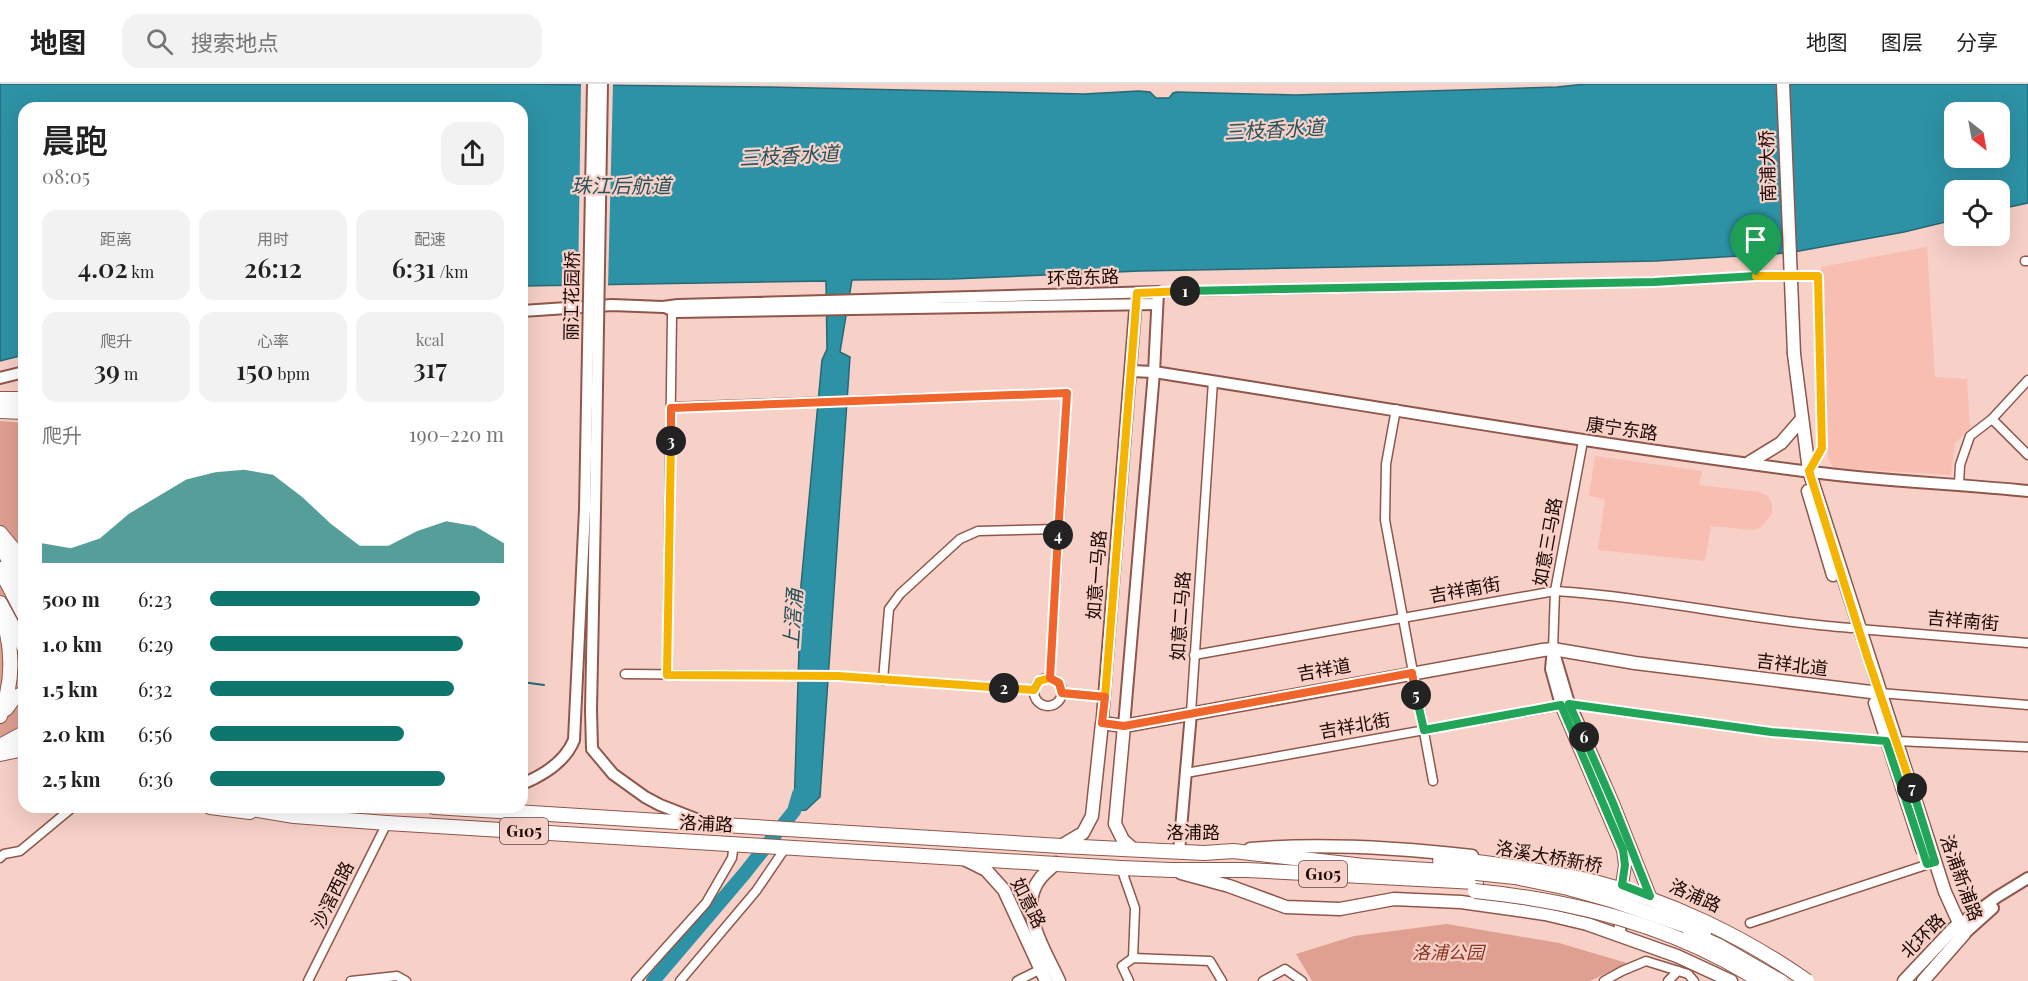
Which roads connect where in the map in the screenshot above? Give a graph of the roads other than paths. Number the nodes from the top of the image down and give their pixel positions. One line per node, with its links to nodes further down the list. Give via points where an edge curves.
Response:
1 (593, 84): 29 (street, 丽江花园桥, bridge)
2 (602, 84): 29 (street, 丽江花园桥, bridge)
3 (1783, 84): 22 (main road, 南浦大桥, bridge, via 1794,354)
4 (1158, 292): 5 (street, 环岛东路); 6 (street); 26 (street, 环岛东路, via 1818,276 1822,448)
5 (1136, 298): 6 (street); 7 (street, 环岛东路, via 853,305 612,305); 9 (street, 如意一马路)
6 (1157, 304): 10 (street)
7 (528, 311)
8 (672, 316): 17 (street)
9 (1131, 371): 10 (street, 康宁东路); 55 (street, 如意一马路)
10 (1154, 372): 14 (street, 康宁东路); 61 (street)
11 (18, 374): 12 (street)
12 (0, 378)
13 (2028, 380): 21 (street)
14 (1213, 381): 18 (street, 康宁东路); 45 (street, 如意二马路)
15 (0, 399): 16 (main road)
16 (18, 399)
17 (671, 408): 30 (street, via 1067,393); 48 (street)
18 (1396, 409): 23 (street, 康宁东路); 40 (street, via 1386,464 1385,520)
19 (0, 411): 20 (main road)
20 (18, 412)
21 (1992, 418): 24 (street); 27 (street, via 1970,436 1960,465)
22 (1801, 420): 25 (main road, via 1781,442); 26 (main road, 洛浦新浦路)
23 (1583, 441): 25 (street, 康宁东路); 36 (street, 如意三马路)
24 (2028, 455)
25 (1750, 462): 26 (street, 康宁东路)
26 (1809, 471): 27 (street, 康宁东路); 41 (main road, 洛浦新浦路, via 1808,495)
27 (1959, 484): 28 (street, 康宁东路)
28 (2028, 491)
29 (590, 509): 70 (street, via 574,740 560,761); 78 (street, via 592,749 613,774 645,797)
30 (1059, 529): 49 (street); 50 (street, via 978,531 960,539 889,609)
31 (0, 533): 33 (main road)
32 (0, 540): 35 (main road)
33 (18, 555)
34 (0, 569): 38 (main road)
35 (18, 584)
36 (1555, 591): 40 (street, 吉祥南街); 41 (street, 吉祥南街); 44 (street, 如意三马路)
37 (0, 603): 42 (main road)
38 (18, 604)
39 (0, 610): 59 (main road, via 11,668)
40 (1402, 618): 45 (street, 吉祥南街); 46 (street)
41 (1855, 629): 43 (street, 吉祥南街); 53 (main road, 洛浦新浦路)
42 (18, 636)
43 (2028, 643)
44 (1553, 649): 46 (main road, 吉祥道); 53 (main road, 吉祥北道); 56 (street, 如意三马路, via 1551,669)
45 (1194, 655): 58 (street, 如意二马路)
46 (1412, 673): 58 (main road, 吉祥道); 62 (street)
47 (625, 674): 48 (street)
48 (667, 675): 50 (street)
49 (1050, 678): 51 (street, via 1039,681); 52 (street, via 1059,683)
50 (883, 680): 51 (street)
51 (1034, 690): 52 (street, via 1037,700 1047,706 1057,702)
52 (1062, 693): 55 (street)
53 (1875, 693): 57 (street, 吉祥北道); 64 (main road, 洛浦新浦路)
54 (18, 696): 59 (main road)
55 (1105, 697): 60 (street, 如意一马路)
56 (1565, 704): 62 (street, 吉祥北街); 64 (street, 吉祥北街, via 1771,732); 95 (street, 如意三马路, via 1623,850); 96 (street, 如意三马路, via 1613,803)
57 (2028, 705)
58 (1191, 712): 61 (main road, 吉祥道); 69 (street, 如意二马路)
59 (0, 717)
60 (1102, 723): 61 (main road, 吉祥道); 80 (main road, 如意一马路, via 1092,816 1083,833)
61 (1124, 726): 82 (main road, via 1115,824)
62 (1424, 730): 69 (street, 吉祥北街); 71 (street)
63 (18, 736): 65 (main road)
64 (1891, 741): 66 (street, 吉祥北街); 87 (main road, 洛浦新浦路)
65 (0, 746)
66 (2028, 747)
67 (18, 750): 68 (main road)
68 (0, 754)
69 (1186, 773): 84 (street, 如意二马路)
70 (528, 780)
71 (1433, 782)
72 (528, 812): 78 (main road, 洛浦路 / G105)
73 (67, 813): 86 (street, via 20,852)
74 (266, 813): 76 (main road)
75 (276, 813): 76 (main road, 洛浦路 / G105)
76 (294, 816): 77 (main road, 洛浦路 / G105)
77 (387, 823): 79 (main road, 洛浦路 / G105); 106 (street, 沙滘西路)
78 (707, 823): 80 (main road, 洛浦路 / G105)
79 (734, 844): 81 (main road, 洛浦路 / G105); 109 (street, via 732,858 706,903)
80 (1061, 846): 82 (main road, 洛浦路 / G105)
81 (786, 847): 85 (main road, 洛浦路 / G105); 110 (street, via 756,891)
82 (1133, 849): 84 (main road, 洛浦路 / G105)
83 (1233, 851): 84 (main road, 洛浦路 / G105); 91 (main road); 92 (main road, 洛浦路, via 1297,847 1421,851 1506,860)
84 (1179, 852)
85 (960, 857): 88 (main road, 洛浦路 / G105); 105 (main road, 如意路, via 986,870 1004,890)
86 (0, 858)
87 (1931, 863): 98 (street); 100 (main road, 洛浦新浦路)
88 (1056, 864): 89 (main road, 洛浦路 / G105); 112 (main road, 如意路, via 1039,880 1030,907 1034,926)
89 (1121, 868): 90 (main road, 洛浦路 / G105); 103 (street, via 1135,908)
90 (1171, 870): 91 (main road, via 1232,876); 99 (main road, 洛浦路, via 1286,907 1340,909 1394,899 1461,902)
91 (1476, 877): 121 (main road, bridge, via 1658,931 1705,950); 122 (main road, bridge, via 1644,917 1721,947); 123 (main road, bridge, via 1548,883 1689,925 1724,940); 124 (main road, 洛溪大桥新桥, bridge, via 1553,873 1596,882 1694,917)
92 (1596, 878): 95 (main road, 洛浦路); 99 (main road, via 1605,897 1596,923)
93 (2028, 878): 100 (street, 北环路)
94 (2028, 884): 100 (street, 北环路)
95 (1622, 885): 96 (main road, 洛浦路); 101 (street, 如意三马路, via 1618,912)
96 (1650, 896): 97 (main road, 洛浦路)
97 (1677, 907): 102 (main road); 124 (main road, 洛浦路, via 1740,936)
98 (1750, 923)
99 (1587, 924): 101 (main road, 洛浦路)
100 (1959, 929): 125 (main road, 北环路); 126 (main road, 北环路)
101 (1621, 936): 102 (main road, 洛浦路)
102 (1661, 951): 120 (main road, 洛浦路)
103 (1133, 958): 113 (street, via 1122,966); 114 (street, via 1210,962)
104 (1678, 971): 117 (street, via 1646,961); 118 (street); 119 (street, via 1689,974)
105 (1044, 975): 111 (street)
106 (308, 981)
107 (351, 981): 108 (street, via 397,976)
108 (406, 981)
109 (636, 981)
110 (680, 981)
111 (1017, 981)
112 (1059, 981)
113 (1129, 981)
114 (1222, 981)
115 (1263, 981): 116 (street, via 1285,969)
116 (1302, 981)
117 (1604, 981)
118 (1668, 981)
119 (1694, 981)
120 (1731, 981)
121 (1760, 981)
122 (1780, 981)
123 (1792, 981)
124 (1808, 981)
125 (1904, 981)
126 (1923, 981)

